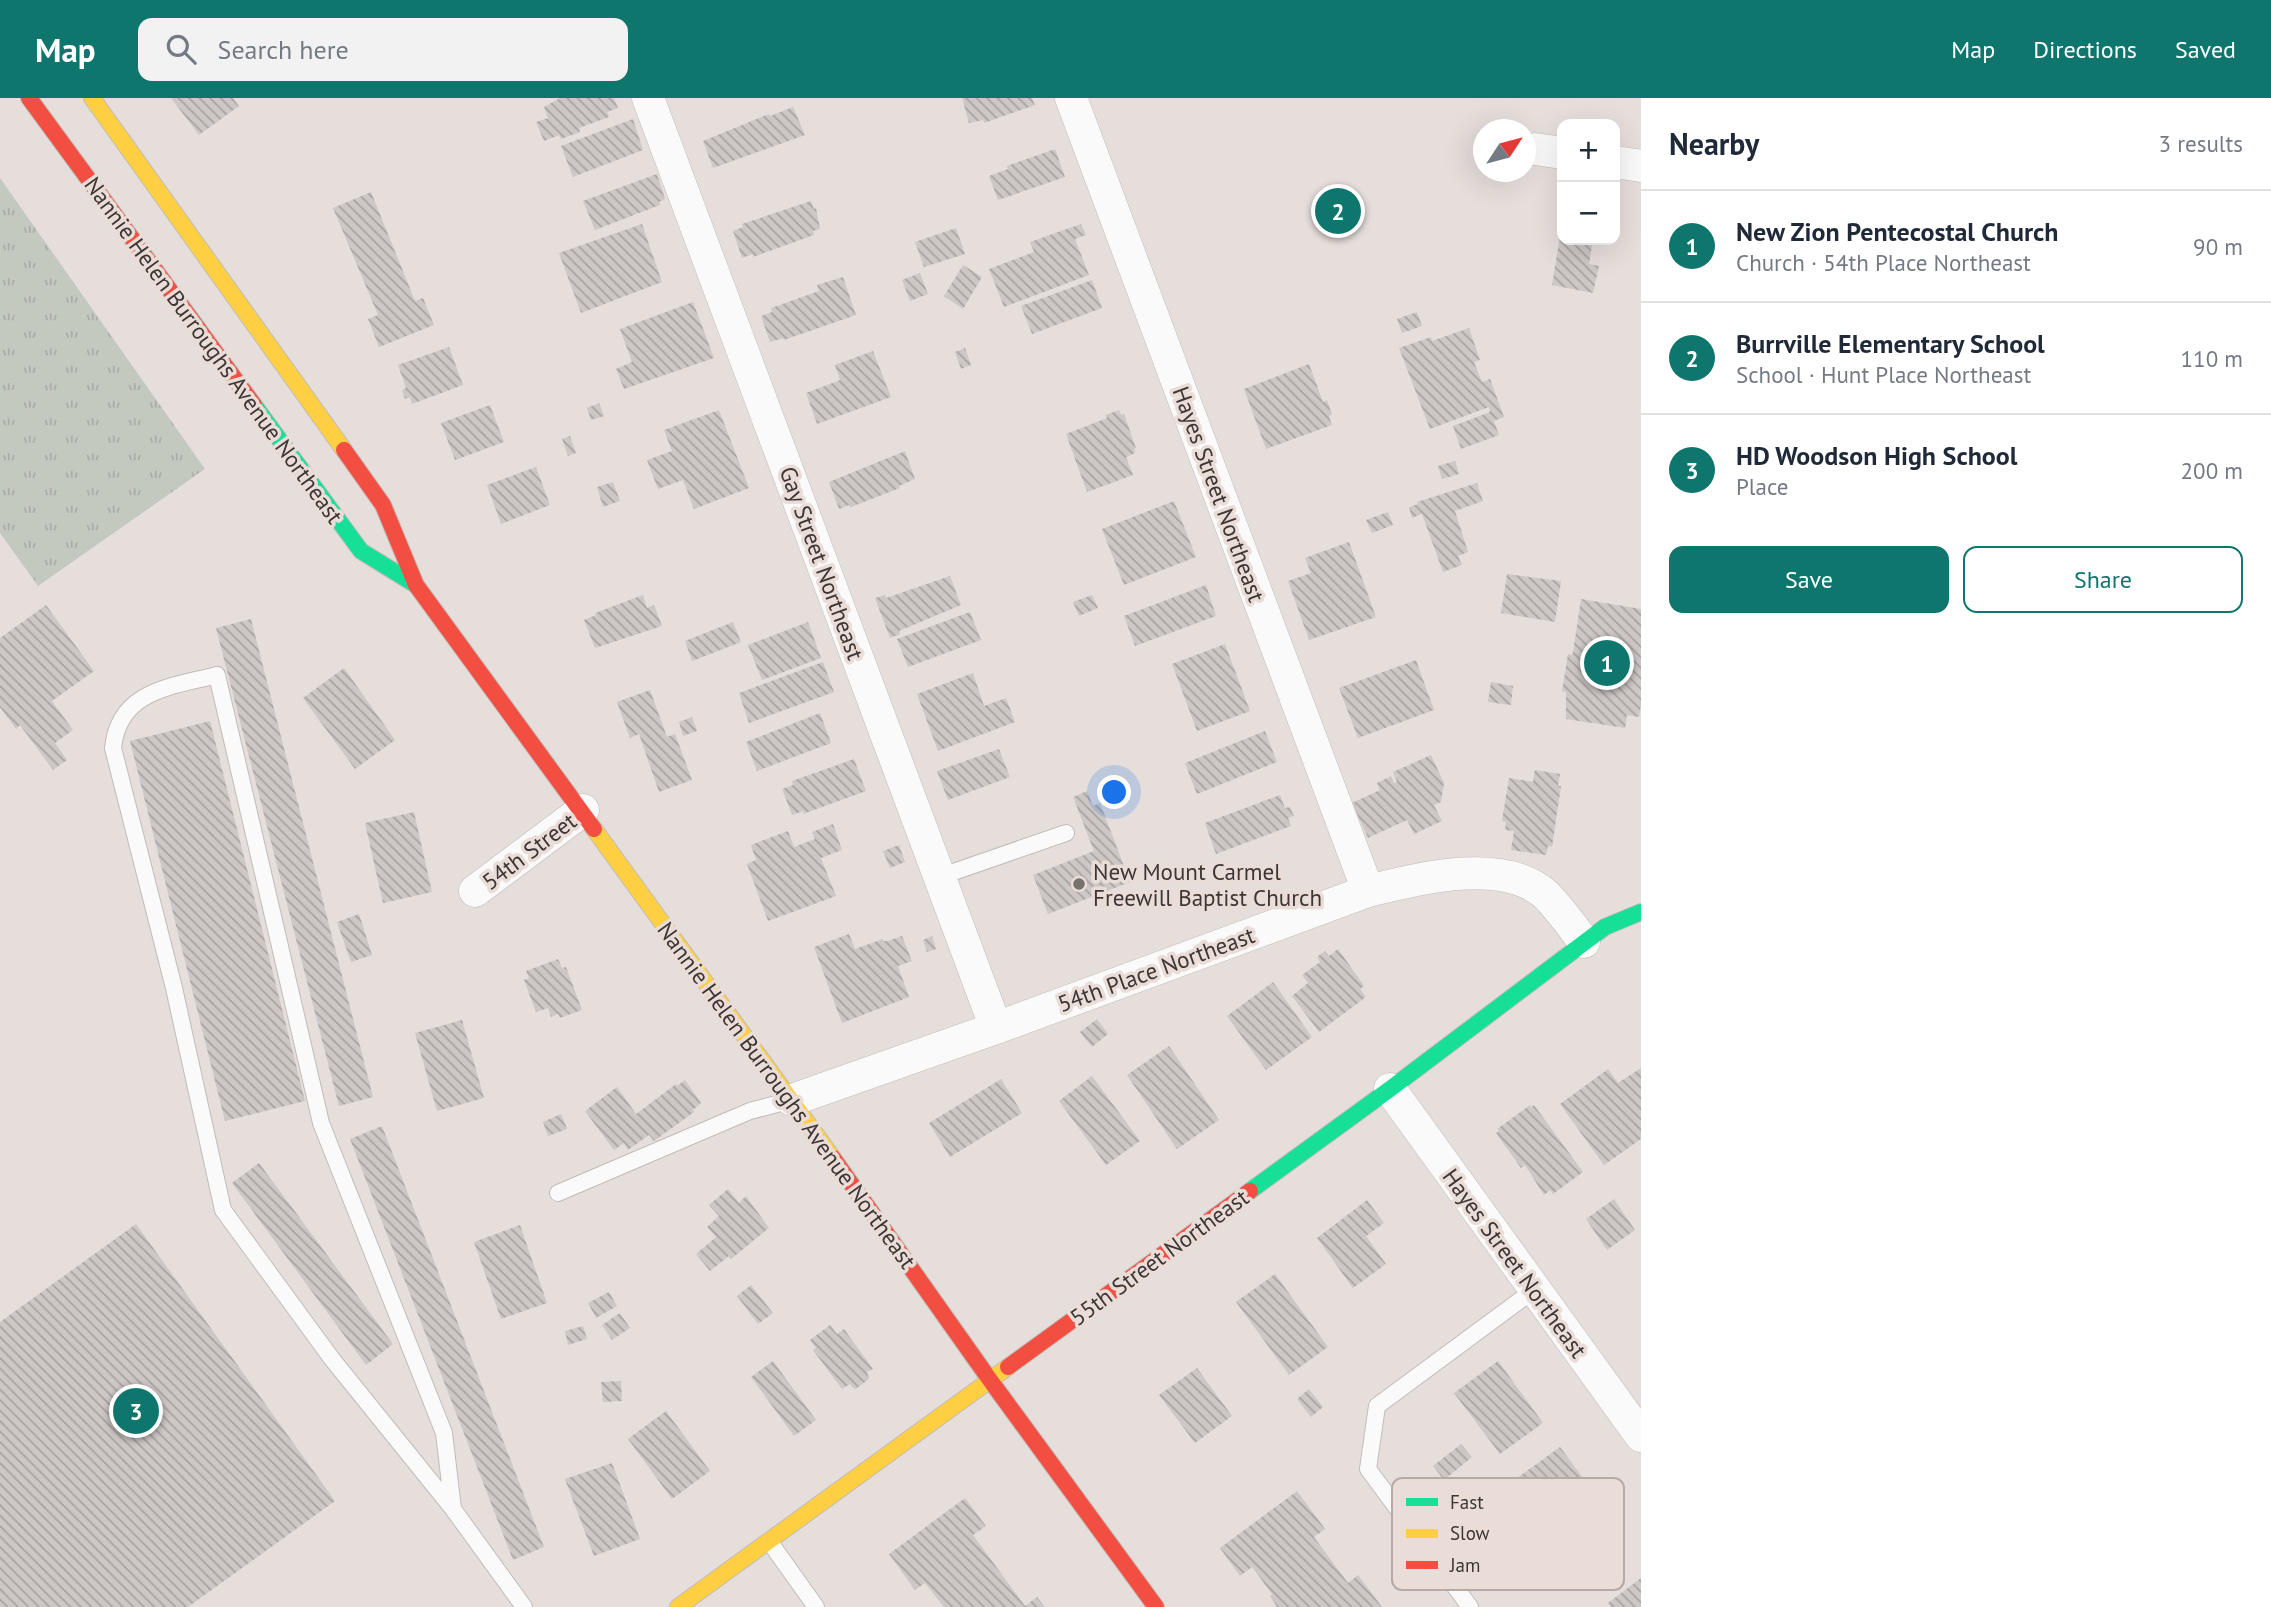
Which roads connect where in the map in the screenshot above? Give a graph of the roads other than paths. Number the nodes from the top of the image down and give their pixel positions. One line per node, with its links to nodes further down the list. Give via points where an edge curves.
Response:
1 (29, 98): 7 (main road, Nannie Helen Burroughs Avenue Northeast, via 361,551)
2 (92, 98): 7 (main road, Nannie Helen Burroughs Avenue Northeast, via 383,505)
3 (648, 98): 10 (street, Gay Street Northeast)
4 (1071, 98): 12 (street, Hayes Street Northeast)
5 (1620, 163): 6 (street)
6 (1641, 166)
7 (416, 585): 8 (main road, Nannie Helen Burroughs Avenue Northeast)
8 (583, 810): 11 (street, 54th Street); 17 (main road, Nannie Helen Burroughs Avenue Northeast)
9 (1066, 833): 10 (lane)
10 (939, 877): 15 (street, Gay Street Northeast)
11 (475, 891)
12 (1368, 891): 14 (street, 54th Place Northeast, via 1445,874 1488,874 1518,880 1545,894); 15 (street, 54th Place Northeast)
13 (1641, 912): 14 (main road, 55th Street Northeast)
14 (1584, 942): 16 (main road, 55th Street Northeast)
15 (996, 1028): 17 (street, 54th Place Northeast)
16 (1390, 1089): 19 (street, Hayes Street Northeast); 20 (main road, 55th Street Northeast)
17 (792, 1100): 18 (lane, via 750,1111); 20 (main road, Nannie Helen Burroughs Avenue Northeast)
18 (558, 1193)
19 (1534, 1290): 21 (street, Hayes Street Northeast); 22 (lane, via 1377,1406 1368,1469)
20 (990, 1380): 24 (main road, 55th Street Northeast); 29 (main road, Nannie Helen Burroughs Avenue Northeast)
21 (1641, 1436)
22 (1392, 1502)
23 (453, 1509): 23 (lane, via 444,1433 321,1123 217,675 157,690 129,708 120,720 113,748 174,988 223,1210 332,1359); 26 (lane)
24 (769, 1541): 27 (main road, 55th Street Northeast); 28 (lane)
25 (1457, 1590): 30 (lane)
26 (524, 1607)
27 (678, 1607)
28 (816, 1607)
29 (1156, 1607)
30 (1469, 1607)

